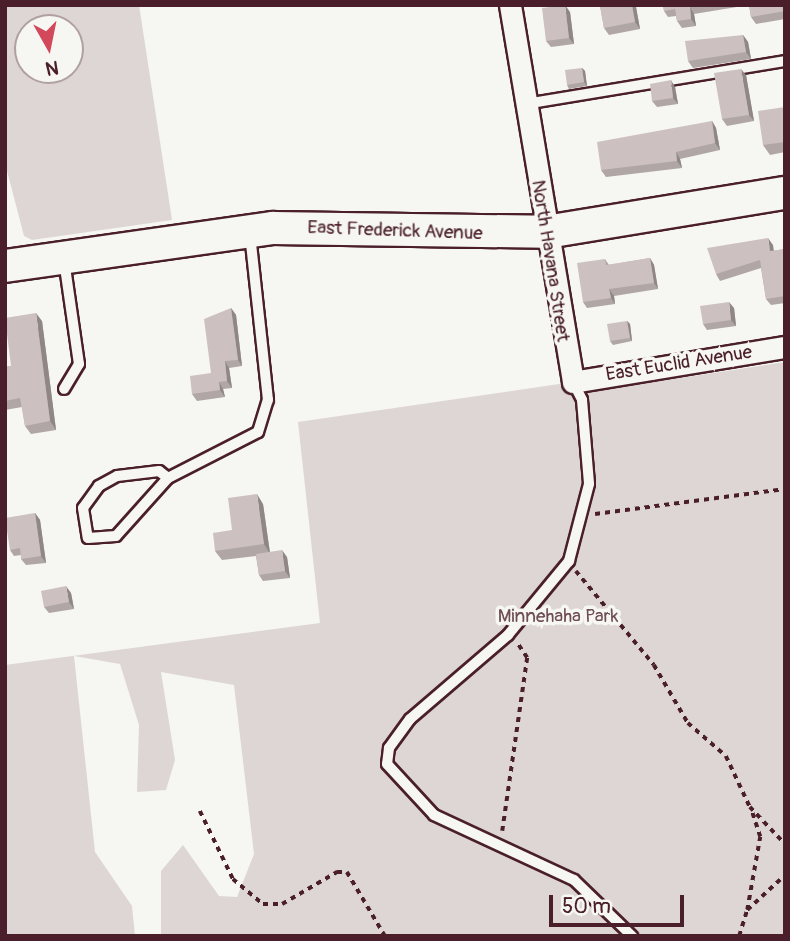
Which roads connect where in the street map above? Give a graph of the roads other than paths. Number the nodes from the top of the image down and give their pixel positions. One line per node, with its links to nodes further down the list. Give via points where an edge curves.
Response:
1 (510, 5): 3 (street, North Havana Street)
2 (785, 61): 3 (lane)
3 (525, 104): 6 (street, North Havana Street)
4 (785, 192): 6 (main road, East Frederick Avenue)
5 (249, 231): 6 (main road, East Frederick Avenue); 7 (main road, East Frederick Avenue); 12 (lane, via 268,400 258,432)
6 (546, 232): 10 (street, North Havana Street)
7 (63, 257): 8 (main road, East Frederick Avenue); 11 (lane, via 79,365)
8 (6, 258)
9 (785, 347): 10 (street, East Euclid Avenue)
10 (573, 382): 13 (lane, North Havana Street, via 582,400 587,443 586,515 569,561 508,635 429,698 398,734 387,764 434,815 574,880)
11 (64, 389)
12 (169, 478): 12 (lane, via 116,536 88,538 83,508 99,486 117,476 159,471)
13 (632, 936)

